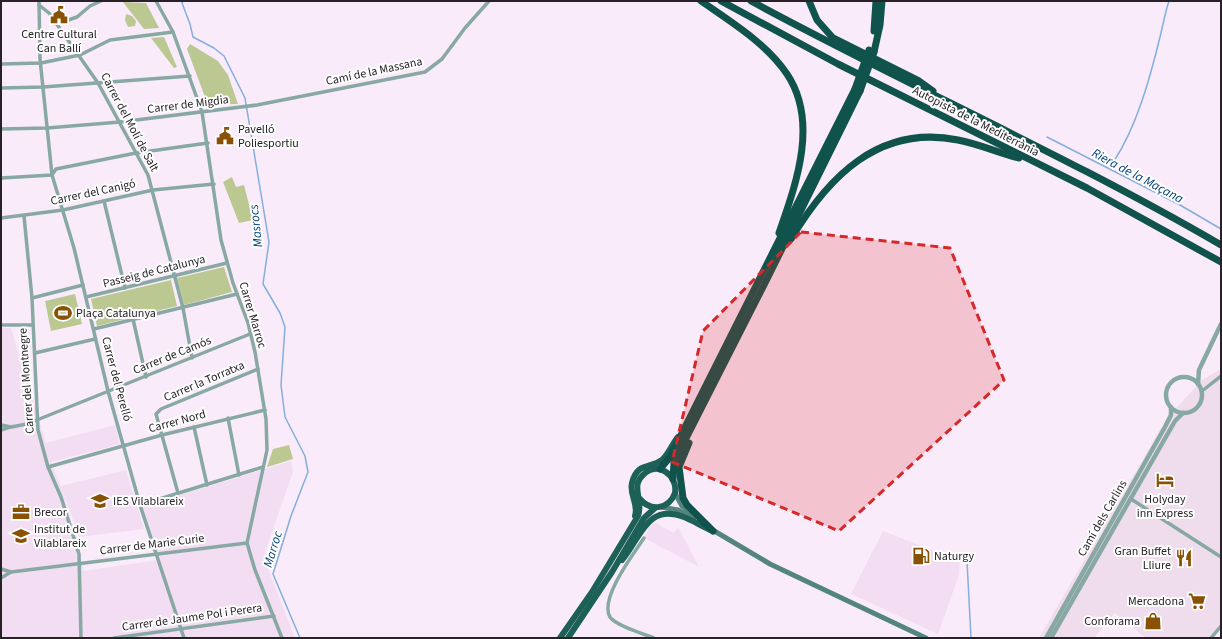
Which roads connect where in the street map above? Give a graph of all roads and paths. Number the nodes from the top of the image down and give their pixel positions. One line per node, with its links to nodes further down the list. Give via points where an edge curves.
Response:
1 (101, 1): 11 (street, via 77,17)
2 (156, 1): 12 (street, Carrer Marroc)
3 (489, 1): 21 (street, Camí de la Massana, via 442,59 429,70)
4 (701, 1): 41 (highway, via 747,34 770,55 791,81 801,109 802,147 799,170)
5 (720, 1): 32 (highway, Autopista de la Mediterrània, via 838,64)
6 (751, 1): 22 (highway, Autopista de la Mediterrània)
7 (809, 1): 22 (highway, via 817,20 833,38 919,81)
8 (876, 1): 13 (highway)
9 (882, 1): 13 (highway, via 880,25)
10 (39, 3): 11 (street, Carrer del Molí de Salt); 15 (street, Carrer del Perelló)
11 (57, 24): 14 (street, Carrer del Molí de Salt)
12 (173, 32): 14 (street, via 110,40); 17 (street, Carrer Marroc)
13 (872, 51): 41 (highway, bridge, via 857,90)
14 (80, 55): 15 (street); 18 (street, Carrer del Molí de Salt)
15 (41, 61): 16 (street); 19 (street, Carrer del Perelló)
16 (1, 64)
17 (190, 76): 18 (street); 23 (street, Carrer Marroc)
18 (98, 83): 19 (street); 24 (street, Carrer del Molí de Salt)
19 (43, 87): 20 (street); 25 (street, Carrer del Perelló)
20 (1, 88)
21 (257, 105): 23 (street, Carrer de Migdia)
22 (953, 105): 38 (highway, Autopista de la Mediterrània, via 1104,181)
23 (202, 112): 24 (street, Carrer de Migdia); 27 (street, Carrer Marroc)
24 (120, 122): 25 (street, Carrer de Migdia); 28 (street, Carrer del Molí de Salt)
25 (47, 128): 26 (street, Carrer de Migdia); 29 (street, Carrer del Perelló)
26 (1, 129)
27 (208, 143): 28 (street); 31 (street, Carrer Marroc)
28 (136, 153): 29 (street, via 56,169); 33 (street, Carrer del Molí de Salt)
29 (52, 175): 30 (street); 35 (street, Carrer del Perelló)
30 (1, 178)
31 (214, 184): 33 (street, Carrer del Canigó); 40 (street, Carrer Marroc)
32 (1086, 188): 39 (highway, Autopista de la Mediterrània); 41 (highway, via 1027,160 966,142 931,137 896,142 880,147 859,159 833,183)
33 (153, 190): 34 (street, Carrer del Canigó); 42 (street, Carrer del Molí de Salt)
34 (104, 201): 35 (street, Carrer del Canigó); 44 (street)
35 (63, 210): 36 (street, Carrer del Canigó); 43 (street, Carrer del Perelló)
36 (24, 216): 37 (street, Carrer del Canigó); 47 (street, Carrer del Montnegre)
37 (1, 218)
38 (1221, 245)
39 (1221, 262)
40 (227, 263): 42 (street, Passeig de Catalunya); 45 (street, Carrer Marroc)
41 (765, 275): 66 (highway); 76 (highway)
42 (174, 276): 44 (street, Passeig de Catalunya); 48 (street, Carrer del Molí de Salt)
43 (83, 285): 46 (street, Carrer del Perelló); 47 (street)
44 (125, 288): 46 (street, Passeig de Catalunya)
45 (237, 294): 48 (street); 54 (street, Carrer Marroc)
46 (86, 297): 53 (street, Carrer del Perelló)
47 (32, 298): 52 (street, Carrer del Montnegre)
48 (183, 308): 49 (street); 57 (street, Carrer del Molí de Salt)
49 (134, 319): 53 (street); 61 (street)
50 (1221, 324): 59 (street)
51 (1, 325): 52 (street)
52 (33, 325): 56 (street, Carrer del Montnegre)
53 (94, 330): 55 (street, Carrer del Perelló)
54 (250, 334): 57 (street, Carrer de Camós); 58 (street, Carrer Marroc)
55 (96, 339): 56 (street); 64 (street, Carrer del Perelló)
56 (35, 353): 71 (street, Carrer del Montnegre)
57 (192, 358): 61 (street, Carrer de Camós)
58 (258, 369): 68 (street, Carrer Marroc); 77 (street, Carrer la Torratxa, via 162,409 156,414)
59 (1199, 370): 62 (street); 63 (street)
60 (1221, 376): 65 (street)
61 (146, 377): 64 (street, Carrer de Camós)
62 (1188, 378): 63 (street); 67 (street, via 1177,379 1169,387 1167,397)
63 (1198, 384): 65 (street)
64 (108, 391): 71 (street, Carrer de Camós); 78 (street, Carrer del Perelló)
65 (1202, 391): 69 (street, via 1201,402 1197,408)
66 (702, 407): 83 (highway, via 674,463); 92 (highway, via 700,420 680,462 679,475 684,502)
67 (1171, 407): 69 (street); 113 (street, Camí dels Carlins, via 1166,427)
68 (265, 410): 70 (street, Carrer Nord); 80 (street, Carrer Marroc, via 267,437)
69 (1183, 413): 88 (street, Camí dels Carlins, via 1175,421)
70 (228, 418): 74 (street, Carrer Nord); 82 (street)
71 (37, 420): 73 (street, Carrer de Camós); 79 (street, Carrer del Montnegre)
72 (1, 425): 73 (street, Carrer de Camós)
73 (12, 426): 75 (street, Carrer de Camós)
74 (194, 427): 77 (street, Carrer Nord); 84 (street)
75 (1, 430)
76 (681, 433): 81 (highway, via 670,457); 91 (highway, via 663,459 643,467 635,476 632,490 636,513)
77 (162, 435): 78 (street, Carrer Nord); 85 (street)
78 (124, 446): 79 (street, Carrer Nord); 89 (street, Carrer del Perelló)
79 (48, 466): 97 (street, Carrer del Montnegre, via 61,497)
80 (263, 467): 82 (street); 94 (street, Carrer Marroc)
81 (660, 469): 83 (highway, via 670,474); 87 (highway, via 647,471 640,478 637,487)
82 (239, 475): 84 (street)
83 (673, 479): 86 (highway)
84 (207, 485): 85 (street)
85 (178, 493): 89 (street)
86 (675, 493): 90 (highway, via 670,502); 92 (main road, via 685,509)
87 (640, 499): 90 (highway, via 647,505); 91 (highway, via 641,510)
88 (1130, 499): 96 (street); 114 (street, Camí dels Carlins)
89 (140, 505): 95 (street, Carrer del Perelló)
90 (658, 507): 92 (main road, via 678,510); 100 (highway, via 644,518)
91 (628, 531): 109 (highway, via 592,592)
92 (713, 531): 100 (highway, via 677,515 661,514 649,521 629,552); 112 (main road, via 764,562)
93 (644, 538): 111 (street, via 616,582 610,596 608,613 618,623)
94 (247, 543): 95 (street, Carrer de Marie Curie); 102 (street, Carrer Marroc, via 254,570)
95 (155, 554): 97 (street, Carrer de Marie Curie); 104 (street, Carrer del Perelló)
96 (1221, 557)
97 (80, 562): 99 (street, Carrer de Marie Curie); 105 (street, Carrer del Montnegre)
98 (1, 569): 99 (street, Carrer de Marie Curie)
99 (11, 572): 101 (street, Carrer de Marie Curie)
100 (612, 572): 110 (highway)
101 (1, 578)
102 (274, 616): 104 (street, Carrer de Jaume Pol i Perera); 108 (street, Carrer Marroc)
103 (1221, 626): 115 (street)
104 (180, 629): 106 (street, Carrer de Jaume Pol i Perera); 107 (street, Carrer del Perelló)
105 (81, 638)
106 (114, 638)
107 (184, 638)
108 (282, 638)
109 (560, 638)
110 (568, 638)
111 (654, 638)
112 (926, 638)
113 (1046, 638)
114 (1051, 638)
115 (1211, 638)

